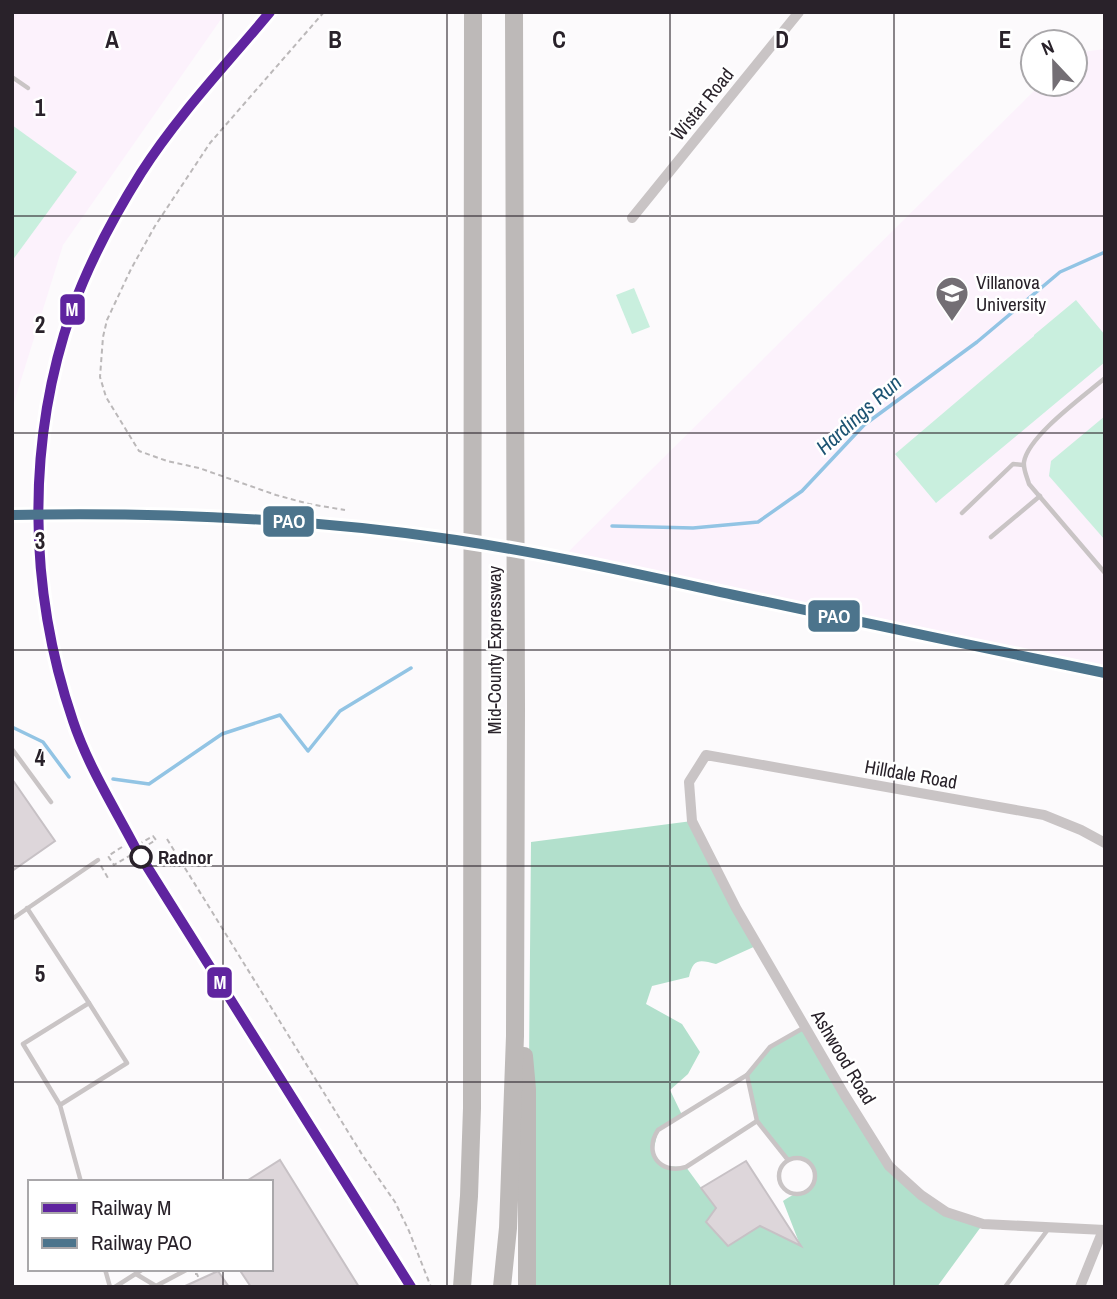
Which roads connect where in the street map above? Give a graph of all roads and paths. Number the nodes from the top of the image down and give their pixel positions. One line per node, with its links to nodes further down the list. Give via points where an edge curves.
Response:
1 (324, 12): 11 (path, via 210,143 155,226 107,320 100,377 106,397 139,451 276,495)
2 (473, 12): 41 (highway, Mid-County Expressway, via 472,1108)
3 (514, 12): 26 (highway, Mid-County Expressway)
4 (799, 12): 7 (street, Wistar Road)
5 (12, 77): 6 (lane)
6 (28, 88)
7 (632, 218)
8 (1105, 378): 9 (lane, via 1038,436)
9 (1023, 465): 10 (lane); 12 (lane, via 1013,464)
10 (1040, 496): 13 (lane); 14 (lane)
11 (345, 510)
12 (962, 513)
13 (991, 537)
14 (1105, 573)
15 (12, 749): 17 (lane)
16 (706, 755): 19 (street, Hilldale Road, via 1044,815); 28 (street, Ashwood Road, via 689,782 692,821 736,908)
17 (51, 803)
18 (167, 839): 40 (path, via 395,1202)
19 (1105, 843)
20 (139, 844): 21 (path, via 153,836 156,840 114,865 108,856)
21 (122, 847)
22 (98, 860): 23 (path); 24 (lane)
23 (108, 878)
24 (27, 908): 25 (lane); 27 (lane)
25 (12, 919)
26 (514, 965): 42 (highway, Mid-County Expressway, via 512,1157); 43 (highway, via 527,1089)
27 (89, 1003): 30 (lane, via 23,1044); 30 (lane, via 127,1063)
28 (806, 1027): 29 (lane, via 770,1047); 34 (street, Ashwood Road, via 889,1166 921,1195 946,1212 983,1224)
29 (747, 1074): 31 (lane); 31 (lane, via 657,1130 653,1153 662,1166 686,1167)
30 (60, 1105): 33 (lane)
31 (757, 1121): 32 (lane)
32 (788, 1160): 32 (lane, via 780,1169 781,1185 795,1194 806,1192 815,1178 813,1167 804,1160)
33 (80, 1180)
34 (1050, 1227): 35 (street, Ashwood Road); 44 (lane)
35 (1104, 1230): 45 (street)
36 (140, 1271): 38 (lane)
37 (184, 1271): 38 (lane, via 156,1286)
38 (136, 1274): 39 (lane)
39 (112, 1287)
40 (431, 1287)
41 (462, 1287)
42 (502, 1287)
43 (527, 1287)
44 (1006, 1287)
45 (1080, 1287)

